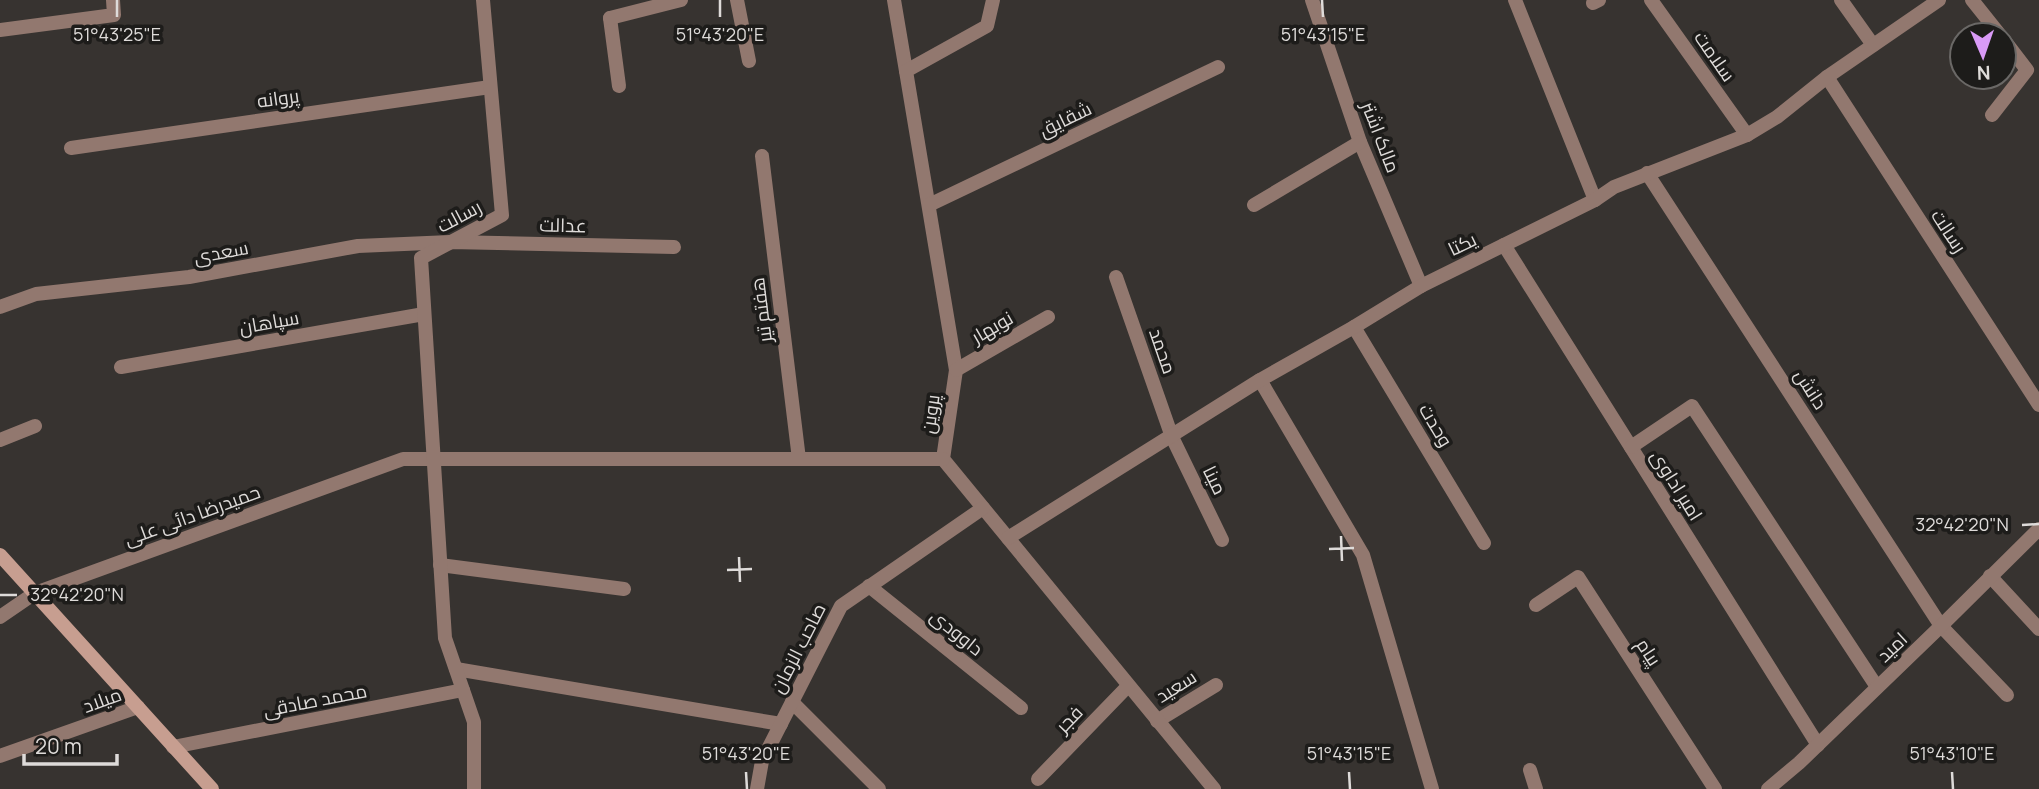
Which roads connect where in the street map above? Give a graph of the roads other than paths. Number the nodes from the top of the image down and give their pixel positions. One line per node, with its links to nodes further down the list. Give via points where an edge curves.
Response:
1 (113, 0): 14 (street, via 114,15)
2 (483, 0): 23 (street, رسالت)
3 (681, 0): 22 (street, via 610,18)
4 (737, 0): 17 (street)
5 (894, 0): 19 (street, پروین)
6 (993, 0): 19 (street, via 987,26)
7 (1312, 0): 27 (street, مالک اشتر)
8 (1515, 0): 31 (street)
9 (1651, 0): 26 (street, سلامت)
10 (1840, 0): 15 (street)
11 (1939, 0): 15 (street, یکتا)
12 (1972, 0): 13 (street)
13 (1989, 21)
14 (0, 30)
15 (1873, 45): 20 (street, یکتا)
16 (2018, 58): 21 (street, via 2027,70)
17 (749, 61)
18 (1218, 67): 32 (street, شقایق)
19 (906, 71): 32 (street, پروین)
20 (1827, 77): 26 (street, یکتا); 46 (street, رسالت)
21 (2018, 82)
22 (619, 86)
23 (490, 87): 28 (street, پروانه); 34 (street, رسالت, via 502,215)
24 (2011, 91): 25 (street)
25 (1992, 116)
26 (1747, 135): 30 (street, یکتا)
27 (1360, 142): 33 (street); 38 (street, مالک اشتر)
28 (71, 148)
29 (762, 156): 53 (street, هفتم تیر)
30 (1647, 173): 31 (street, یکتا); 67 (street, دانش)
31 (1595, 200): 35 (street, یکتا)
32 (929, 205): 44 (street, پروین)
33 (1254, 205)
34 (450, 242): 36 (street, عدالت); 39 (street, سعدی, via 358,246 189,278 36,294); 40 (street, رسالت, via 421,258)
35 (1504, 245): 38 (street, یکتا); 50 (street, امیر اداوی)
36 (674, 247)
37 (1116, 277): 48 (street, محمد)
38 (1421, 286): 42 (street, یکتا)
39 (0, 307)
40 (424, 314): 43 (street, سپاهان); 52 (street, رسالت)
41 (1048, 317): 44 (street, نوبهار)
42 (1354, 327): 45 (street, یکتا); 58 (street, وحدت)
43 (121, 367)
44 (956, 370): 51 (street, پروین)
45 (1260, 380): 48 (street, یکتا); 90 (street, via 1363,555)
46 (2039, 405)
47 (35, 426): 49 (street)
48 (1172, 437): 56 (street, یکتا); 57 (street, مینا)
49 (0, 440)
50 (1630, 447): 72 (street, via 1692,406); 80 (street, امیر اداوی)
51 (943, 458): 53 (street); 54 (street, پروین)
52 (434, 459): 53 (street); 60 (street, رسالت); 64 (street, حمیدرضا دائی علی, via 403,459)
53 (799, 459)
54 (983, 508): 56 (street, پروین); 62 (street, صاحب الزمان)
55 (2039, 529): 61 (street, امید)
56 (1008, 538): 71 (street, پروین)
57 (1222, 540)
58 (1484, 543)
59 (0, 555): 64 (street)
60 (440, 565): 63 (street); 69 (street, رسالت, via 445,638)
61 (1990, 576): 67 (street, امید); 68 (street)
62 (869, 586): 75 (street, صاحب الزمان, via 841,606); 77 (street, داوودی)
63 (624, 589)
64 (35, 593): 66 (street, حمیدرضا دائی علی); 76 (street)
65 (1536, 605): 92 (street, پیام, via 1578,578)
66 (0, 617)
67 (1941, 626): 72 (street, امید); 74 (street, دانش)
68 (2039, 629)
69 (456, 668): 73 (street, رسالت); 79 (street)
70 (1216, 685): 78 (street, سعید)
71 (1128, 686): 78 (street, پروین); 84 (street, فجر)
72 (1877, 687): 80 (street, امید)
73 (463, 690): 81 (street, محمد صادقی); 86 (street, رسالت, via 474,722)
74 (2007, 695)
75 (792, 702): 79 (street, صاحب الزمان); 88 (street)
76 (138, 707): 81 (street); 82 (street, میلاد)
77 (1021, 708)
78 (1157, 721): 89 (street, پروین)
79 (781, 724): 87 (street, صاحب الزمان, via 762,761)
80 (1818, 745): 93 (street, امید)
81 (173, 747): 85 (street)
82 (0, 756)
83 (1530, 770): 91 (street)
84 (1038, 779)
85 (212, 789)
86 (474, 789)
87 (757, 789)
88 (879, 789)
89 (1214, 789)
90 (1432, 789)
91 (1536, 789)
92 (1715, 789)
93 (1768, 789)

